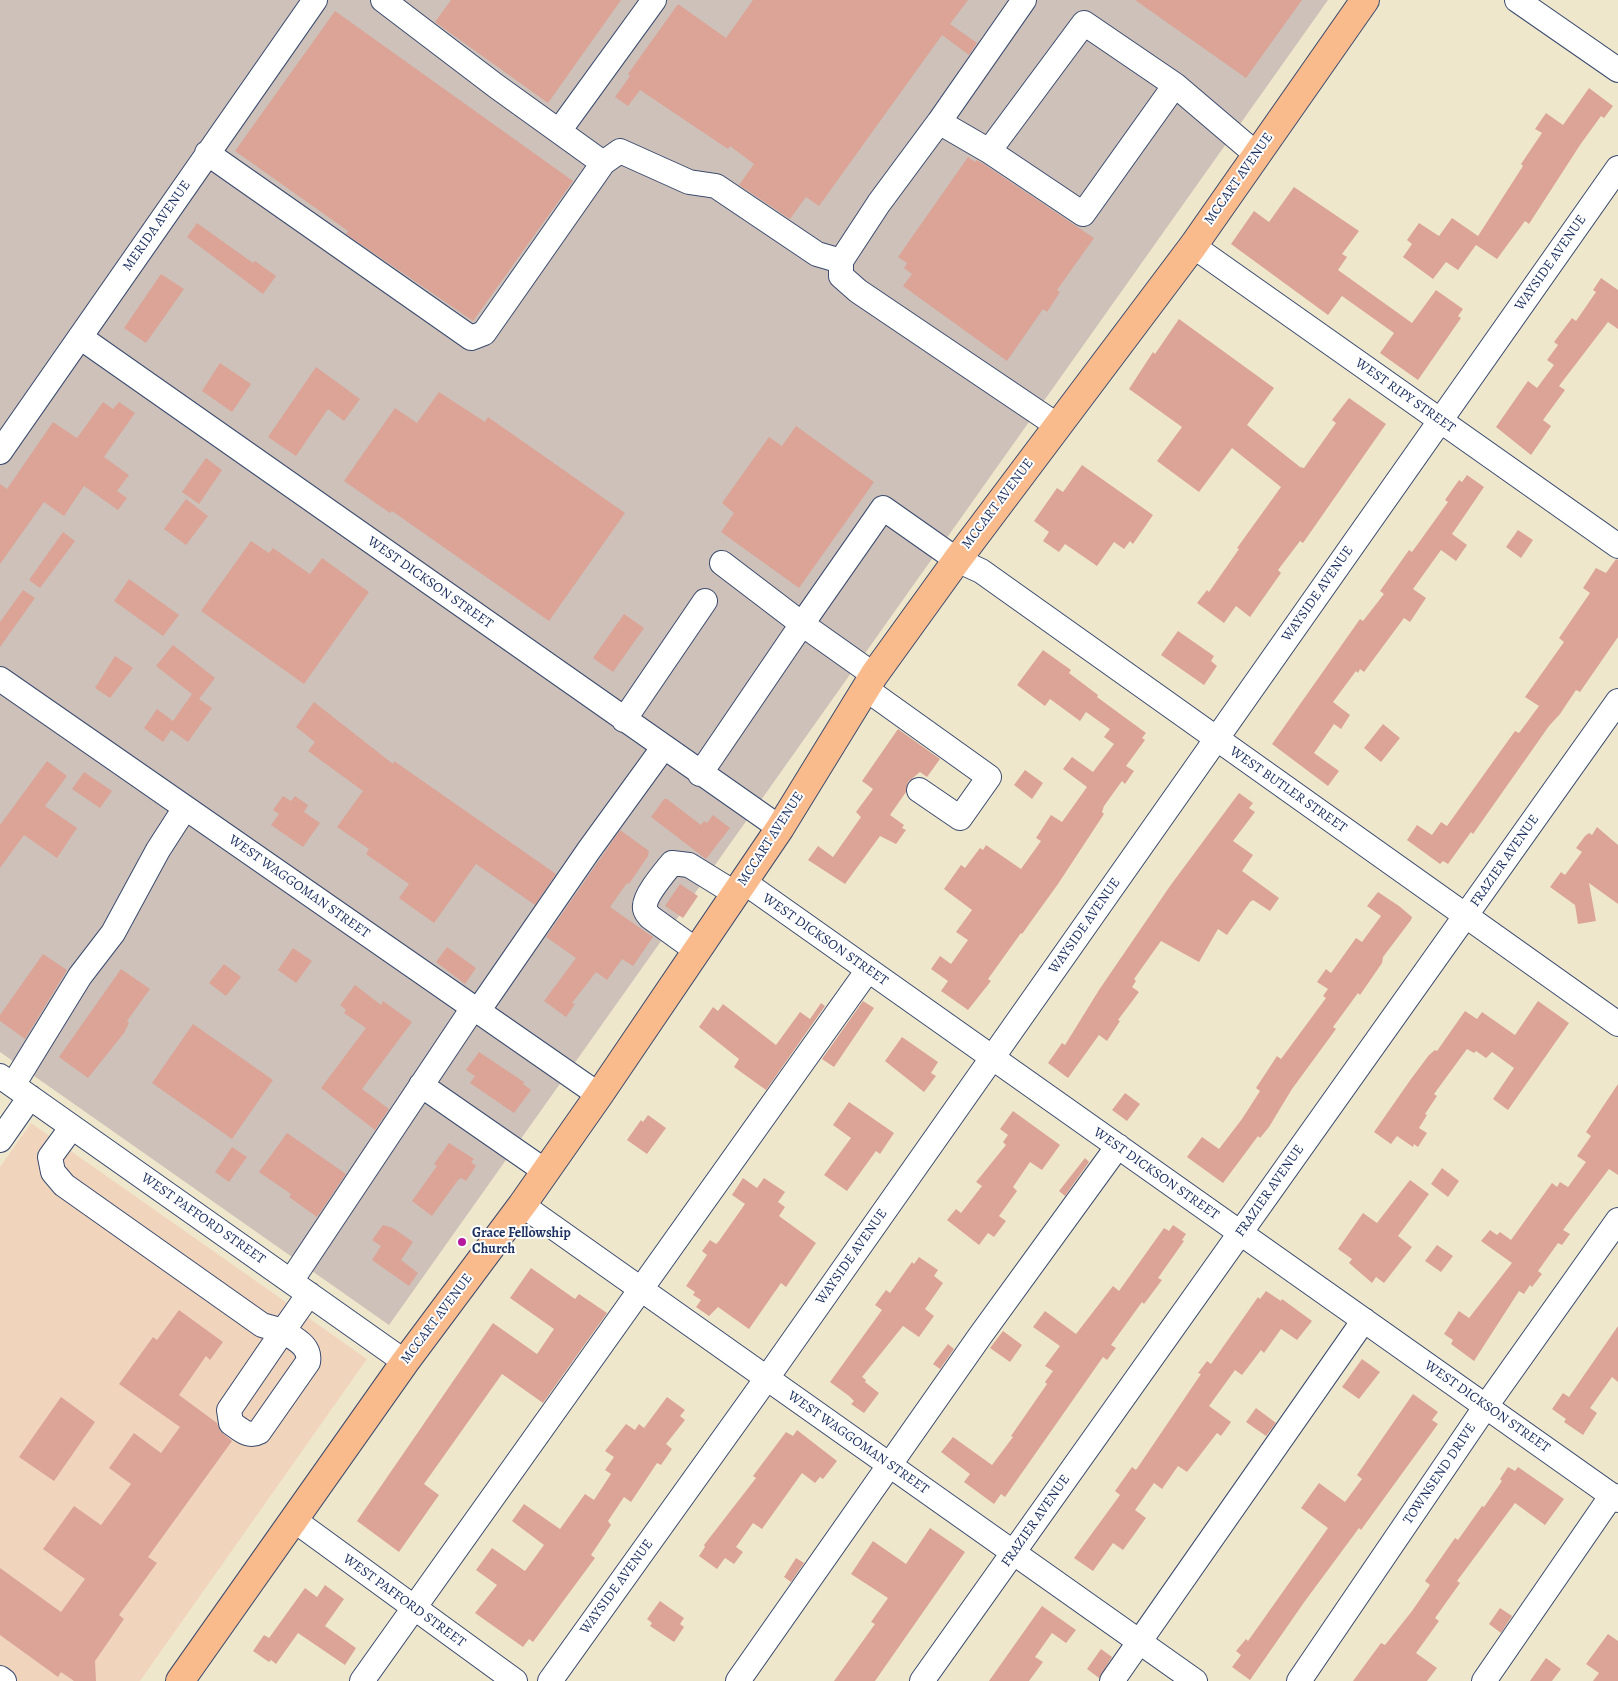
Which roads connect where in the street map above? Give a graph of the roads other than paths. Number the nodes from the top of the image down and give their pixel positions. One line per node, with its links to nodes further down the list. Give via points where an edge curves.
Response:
1 (314, 0): 12 (street, MERIDA AVENUE)
2 (383, 0): 10 (street)
3 (654, 0): 10 (street)
4 (1024, 0): 9 (street)
5 (1365, 0): 13 (main road, MCCART AVENUE)
6 (1517, 0): 7 (street)
7 (1618, 70)
8 (1174, 85): 11 (street, via 1084,23); 11 (street, via 1083,214); 13 (street)
9 (939, 122): 11 (street); 17 (street, via 878,203)
10 (559, 131): 14 (street)
11 (989, 151)
12 (207, 153): 14 (street, via 471,338 484,333); 18 (street, MERIDA AVENUE)
13 (1256, 154): 16 (main road, MCCART AVENUE)
14 (604, 163): 17 (street, via 620,151 688,182 716,186 817,254)
15 (1618, 168): 19 (street, WAYSIDE AVENUE)
16 (1193, 246): 19 (street, WEST RIPY STREET); 20 (main road, MCCART AVENUE)
17 (841, 261): 20 (street, via 841,276 858,291)
18 (80, 337): 21 (street, MERIDA AVENUE); 30 (street, WEST DICKSON STREET)
19 (1440, 420): 22 (street, WEST RIPY STREET); 31 (street, WAYSIDE AVENUE)
20 (1058, 426): 23 (main road, MCCART AVENUE)
21 (0, 452)
22 (1618, 546)
23 (957, 560): 26 (street, WEST BUTLER STREET, via 883,508); 28 (main road, MCCART AVENUE); 31 (street, WEST BUTLER STREET, via 980,571)
24 (722, 563): 26 (street)
25 (705, 601): 30 (street)
26 (802, 624): 28 (street); 33 (street)
27 (0, 679): 35 (street, WEST WAGGOMAN STREET)
28 (870, 682): 34 (street, via 989,777 960,818); 36 (main road, MCCART AVENUE)
29 (1618, 701): 38 (street, FRAZIER AVENUE)
30 (624, 720): 32 (street, WEST DICKSON STREET)
31 (1217, 739): 38 (street, WEST BUTLER STREET); 43 (street, WAYSIDE AVENUE)
32 (663, 748): 33 (street, WEST DICKSON STREET); 41 (street)
33 (700, 774): 36 (street, WEST DICKSON STREET)
34 (920, 790)
35 (185, 808): 41 (street, WEST WAGGOMAN STREET); 45 (street, via 113,933 80,976)
36 (780, 828): 37 (main road, MCCART AVENUE)
37 (740, 888): 39 (main road, MCCART AVENUE); 39 (street, WEST DICKSON STREET, via 684,863 672,863 663,875 644,904 645,910); 40 (street, WEST DICKSON STREET)
38 (1466, 916): 42 (street, WEST BUTLER STREET); 53 (street, FRAZIER AVENUE)
39 (697, 950): 46 (main road, MCCART AVENUE)
40 (868, 970): 43 (street, WEST DICKSON STREET); 55 (street)
41 (476, 1009): 44 (street); 46 (street, WEST WAGGOMAN STREET)
42 (1618, 1024)
43 (992, 1058): 49 (street, WEST DICKSON STREET); 58 (street, WAYSIDE AVENUE)
44 (421, 1085): 50 (street); 54 (street)
45 (15, 1086): 47 (street, WEST PAFFORD STREET); 48 (street)
46 (599, 1095): 50 (main road, MCCART AVENUE)
47 (72, 1127): 54 (street, WEST PAFFORD STREET); 54 (street, via 50,1156 53,1172 64,1185 262,1325 283,1331)
48 (0, 1140)
49 (1118, 1146): 53 (street, WEST DICKSON STREET); 60 (street)
50 (545, 1172): 51 (main road, MCCART AVENUE)
51 (522, 1205): 55 (street, WEST WAGGOMAN STREET); 57 (main road, MCCART AVENUE)
52 (1618, 1220): 59 (street, TOWNSEND DRIVE)
53 (1240, 1233): 56 (street, WEST DICKSON STREET); 63 (street, FRAZIER AVENUE)
54 (300, 1287): 57 (street, WEST PAFFORD STREET)
55 (641, 1289): 58 (street, WEST WAGGOMAN STREET); 64 (street)
56 (1364, 1320): 59 (street, WEST DICKSON STREET); 65 (street)
57 (405, 1362): 62 (main road, MCCART AVENUE)
58 (767, 1378): 60 (street, WEST WAGGOMAN STREET); 71 (street, WAYSIDE AVENUE)
59 (1486, 1406): 61 (street, WEST DICKSON STREET); 76 (street, TOWNSEND DRIVE)
60 (889, 1465): 63 (street, WEST WAGGOMAN STREET); 72 (street)
61 (1615, 1498): 77 (street)
62 (294, 1520): 64 (street, WEST PAFFORD STREET); 68 (main road, MCCART AVENUE)
63 (1014, 1553): 65 (street, WEST WAGGOMAN STREET); 73 (street, FRAZIER AVENUE)
64 (414, 1608): 69 (street); 70 (street, WEST PAFFORD STREET)
65 (1139, 1642): 74 (street); 75 (street, WEST WAGGOMAN STREET)
66 (0, 1678): 67 (street)
67 (4, 1681)
68 (180, 1681)
69 (362, 1681)
70 (515, 1681)
71 (550, 1681)
72 (738, 1681)
73 (922, 1681)
74 (1112, 1681)
75 (1195, 1681)
76 (1299, 1681)
77 (1484, 1681)

